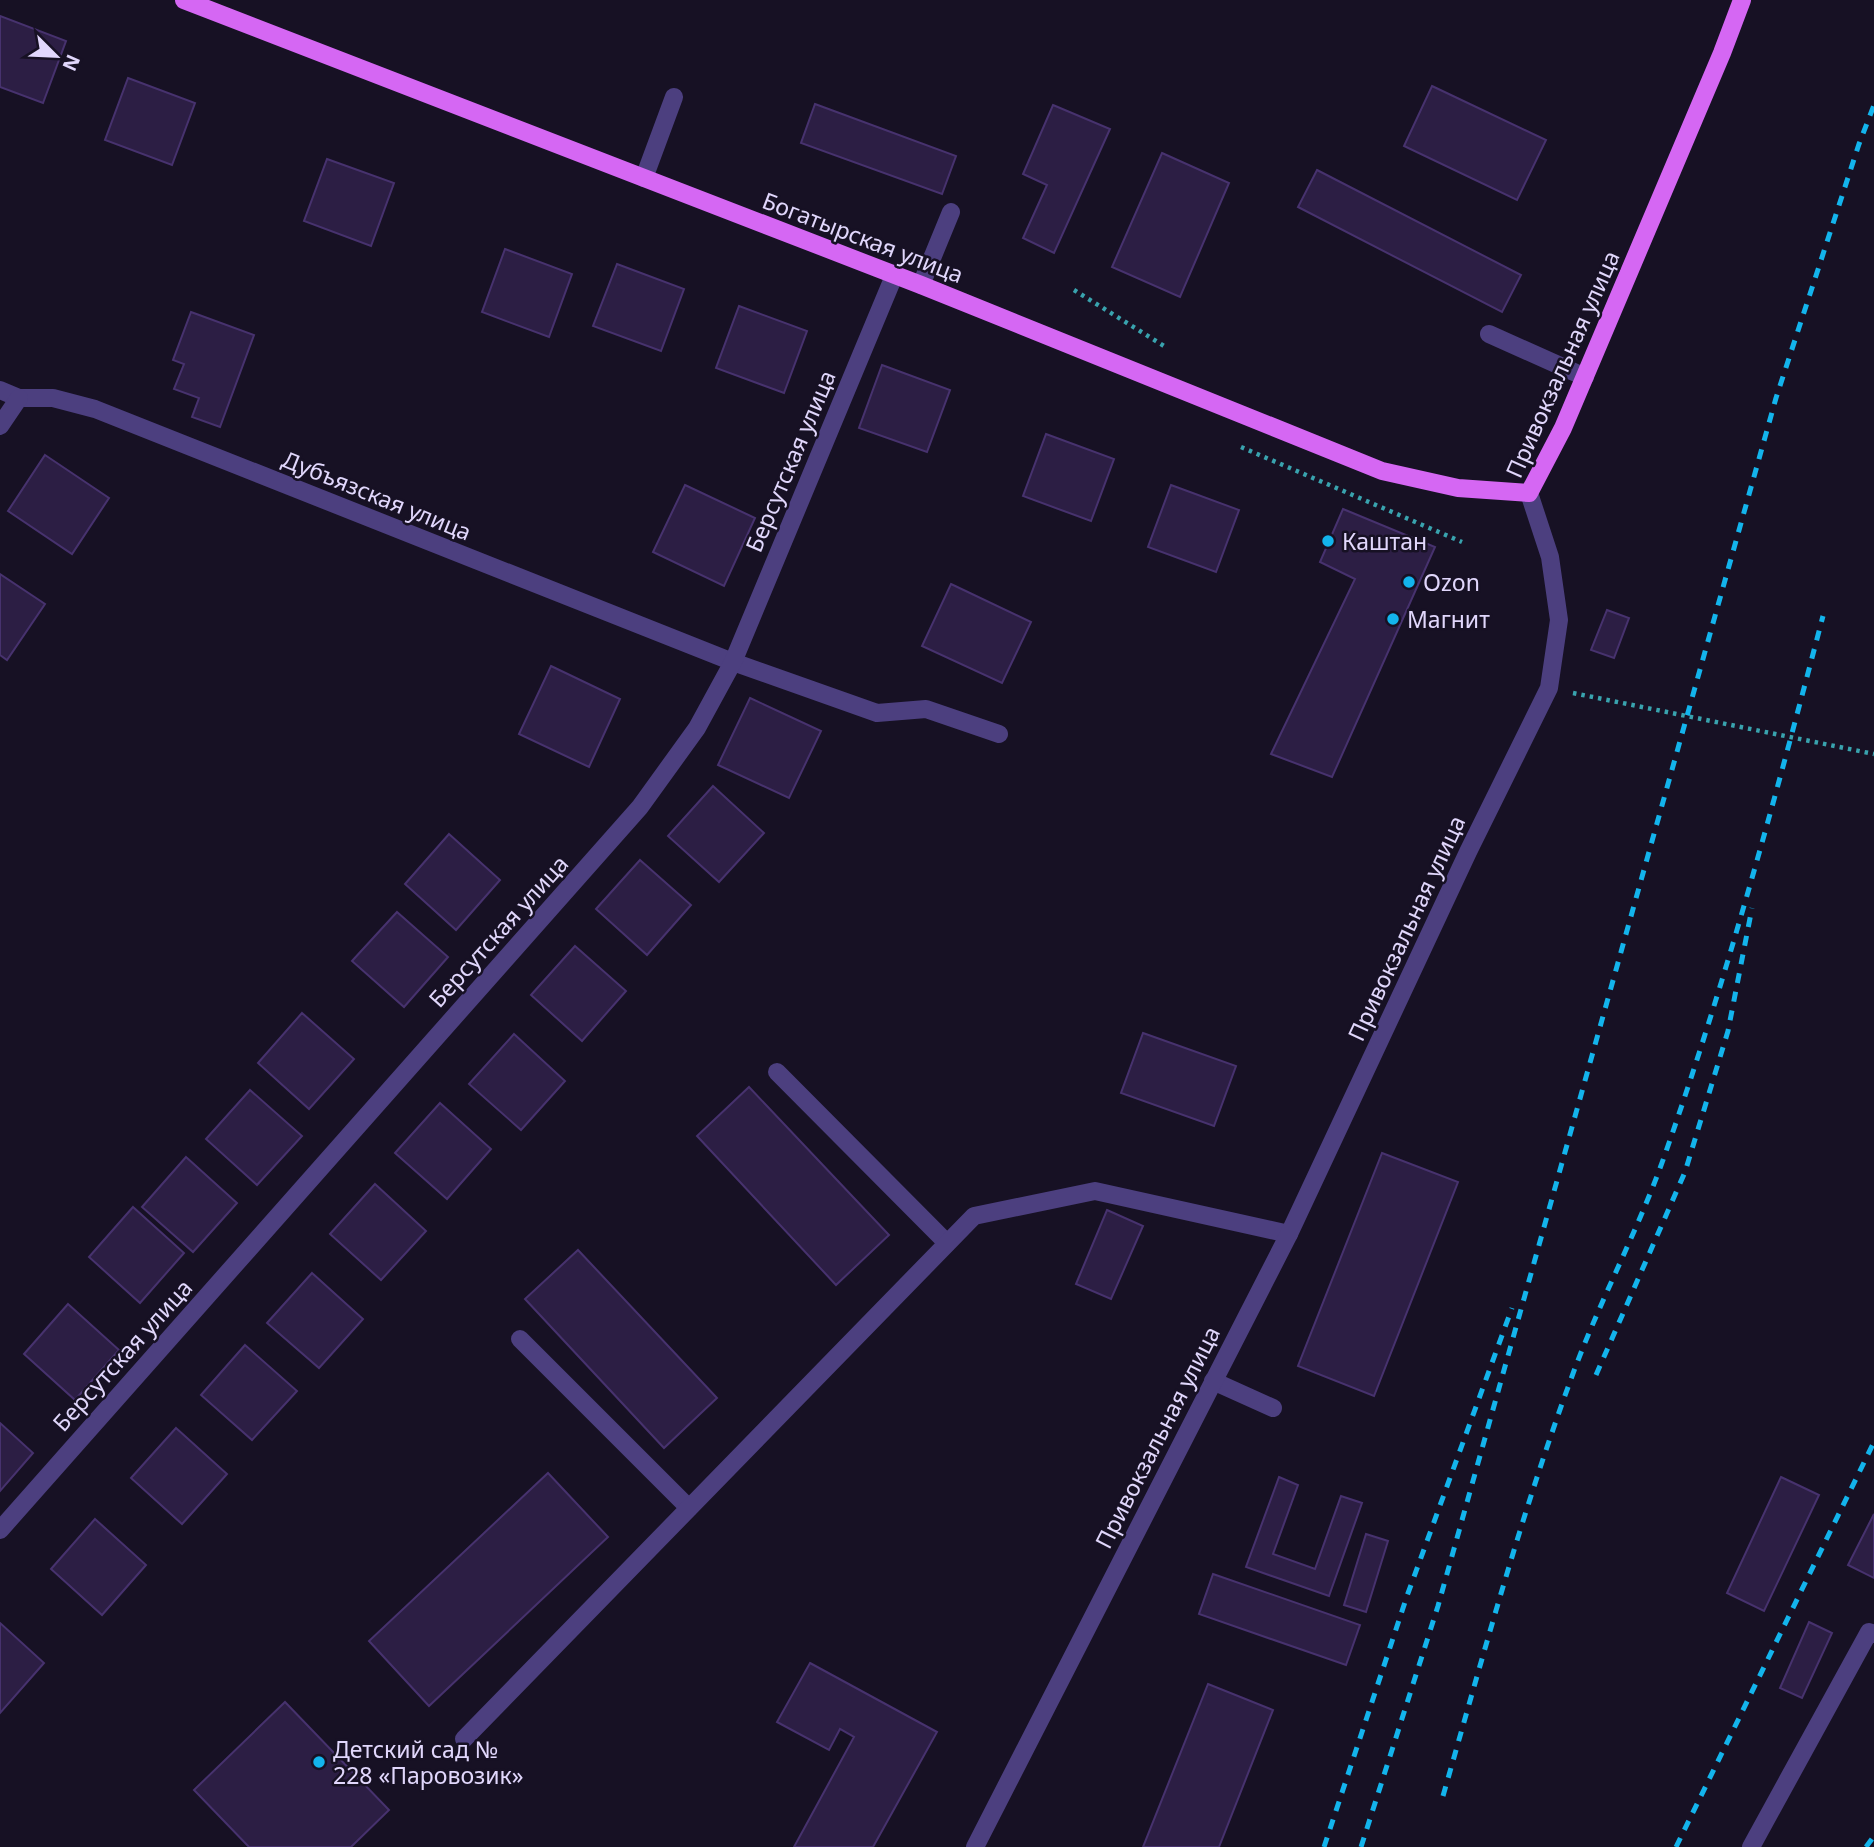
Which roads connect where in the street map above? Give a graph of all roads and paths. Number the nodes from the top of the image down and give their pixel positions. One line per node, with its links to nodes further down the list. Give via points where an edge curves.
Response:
1 (184, 0): 4 (main road, Богатырская улица)
2 (1742, 0): 11 (main road, Привокзальная улица)
3 (674, 97): 4 (street)
4 (644, 178): 6 (main road, Богатырская улица)
5 (951, 212): 7 (street)
6 (894, 276): 7 (main road, Богатырская улица); 18 (street, Берсутская улица)
7 (920, 285): 16 (main road, Богатырская улица, via 1382,471 1458,488)
8 (1074, 290): 10 (path)
9 (1489, 334): 11 (street)
10 (1164, 346)
11 (1585, 377): 16 (main road, Привокзальная улица)
12 (0, 390): 13 (street, Дубъязская улица)
13 (19, 398): 14 (street); 18 (street, Дубъязская улица, via 53,398 95,409)
14 (0, 426)
15 (1231, 443): 17 (path)
16 (1529, 493): 19 (street, Привокзальная улица, via 1550,557 1559,620)
17 (1462, 542)
18 (733, 662): 20 (street, Дубъязская улица, via 877,713 926,709); 29 (street, Берсутская улица, via 697,728 640,807)
19 (1549, 688): 21 (path); 23 (street, Привокзальная улица)
20 (999, 734)
21 (1874, 754)
22 (777, 1072): 24 (street)
23 (1289, 1234): 24 (street, via 1095,1191 974,1216); 26 (street, Привокзальная улица)
24 (947, 1243): 28 (street)
25 (520, 1339): 28 (street)
26 (1213, 1381): 27 (street); 32 (street, Привокзальная улица)
27 (1273, 1408)
28 (689, 1508): 31 (street)
29 (0, 1530)
30 (1874, 1634): 33 (street, via 1869,1632)
31 (464, 1739)
32 (975, 1847)
33 (1751, 1847)

